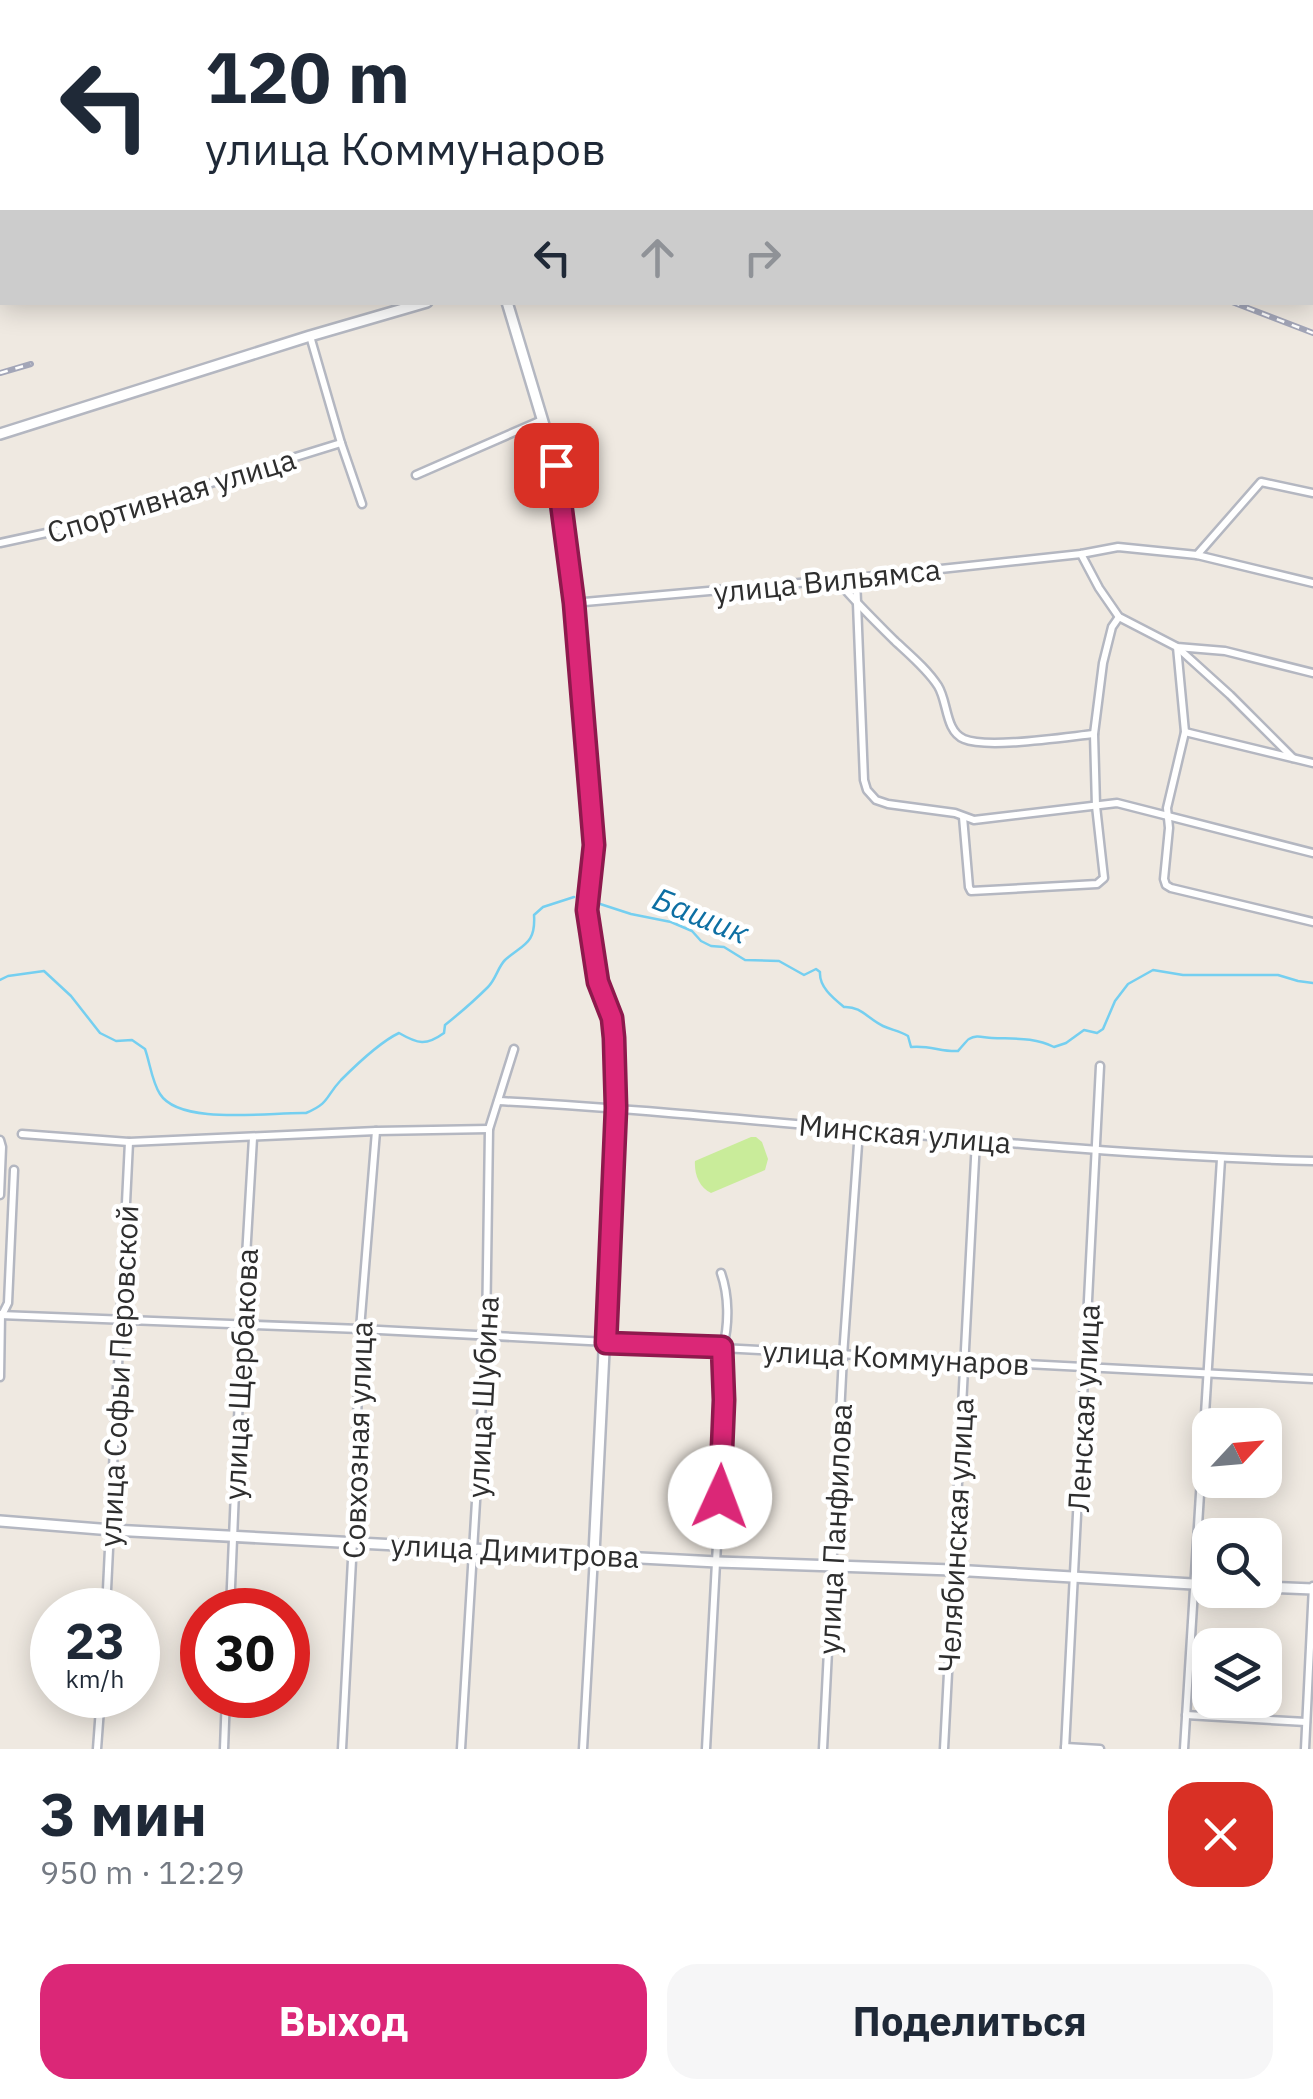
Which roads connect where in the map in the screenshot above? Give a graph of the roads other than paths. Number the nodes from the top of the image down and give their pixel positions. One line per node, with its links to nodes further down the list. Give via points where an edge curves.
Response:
1 (417, 305): 3 (street)
2 (508, 305): 4 (street)
3 (310, 336): 5 (street); 6 (street)
4 (542, 420): 7 (street); 16 (street, via 556,465)
5 (0, 434)
6 (341, 443): 9 (street); 10 (street, Спортивная улица, via 112,519)
7 (416, 476)
8 (1313, 493): 12 (street, via 1262,482)
9 (362, 504)
10 (0, 543)
11 (1081, 554): 12 (street, улица Вильямса, via 1118,547); 13 (street, улица Вильямса); 18 (street)
12 (1197, 555): 15 (street, улица Вильямса)
13 (856, 578): 14 (street, улица Вильямса); 17 (street)
14 (836, 580): 16 (street, улица Вильямса); 17 (street)
15 (1313, 583)
16 (574, 603): 33 (street, via 594,845 587,910 598,982 612,1018)
17 (858, 605): 22 (street, via 923,668 938,687 952,728 967,741); 26 (street, via 868,790 888,804)
18 (1119, 617): 19 (street); 22 (street, via 1102,662)
19 (1177, 647): 20 (street, via 1225,650); 21 (street); 23 (street)
20 (1313, 673)
21 (1184, 732): 23 (street); 27 (street)
22 (1094, 734): 25 (street)
23 (1293, 758): 24 (street)
24 (1313, 763)
25 (1096, 806): 26 (street); 26 (street, via 1104,878 1097,884 971,891); 27 (street, via 1117,803)
26 (963, 817)
27 (1168, 817): 28 (street); 29 (street, via 1164,879 1170,888)
28 (1313, 853)
29 (1313, 922)
30 (514, 1049): 32 (street, улица Шубина)
31 (1100, 1066): 42 (street, Ленская улица)
32 (498, 1101): 33 (street, Минская улица); 34 (street, улица Шубина)
33 (616, 1108): 35 (street, Минская улица); 54 (street)
34 (490, 1129): 36 (street); 53 (street, улица Шубина)
35 (859, 1130): 40 (street, Минская улица); 56 (street, улица Панфилова)
36 (376, 1131): 38 (street); 52 (street, Совхозная улица)
37 (22, 1134): 41 (street)
38 (254, 1138): 41 (street); 51 (street, улица Щербакова)
39 (0, 1140): 46 (street)
40 (976, 1140): 42 (street, Минская улица); 57 (street, Челябинская улица)
41 (129, 1142): 50 (street, улица Софьи Перовской)
42 (1097, 1148): 43 (street, Минская улица); 58 (street, Ленская улица)
43 (1221, 1158): 44 (street, Минская улица); 59 (street)
44 (1313, 1161)
45 (14, 1170): 47 (street)
46 (0, 1194): 47 (street)
47 (13, 1195): 49 (street, via 8,1303)
48 (720, 1273): 55 (street, via 726,1288)
49 (1, 1314): 50 (street, улица Коммунаров); 60 (street)
50 (122, 1320): 51 (street, улица Коммунаров); 64 (street, улица Софьи Перовской)
51 (242, 1326): 52 (street, улица Коммунаров); 65 (street, улица Щербакова)
52 (360, 1329): 53 (street, улица Коммунаров); 66 (street, Совхозная улица)
53 (486, 1336): 54 (street, улица Коммунаров); 67 (street, улица Шубина)
54 (606, 1343): 55 (street, улица Коммунаров); 68 (street)
55 (722, 1347): 56 (street, улица Коммунаров); 69 (street)
56 (843, 1356): 57 (street, улица Коммунаров); 70 (street, улица Панфилова)
57 (964, 1361): 58 (street, улица Коммунаров); 71 (street, Челябинская улица)
58 (1085, 1366): 59 (street, улица Коммунаров); 72 (street, Ленская улица)
59 (1208, 1374): 61 (street, улица Коммунаров); 62 (street)
60 (0, 1377)
61 (1313, 1379)
62 (1198, 1518)
63 (0, 1521): 64 (street, улица Димитрова)
64 (112, 1530): 65 (street, улица Димитрова); 74 (street, улица Софьи Перовской)
65 (232, 1534): 66 (street, улица Димитрова); 75 (street, улица Щербакова)
66 (353, 1541): 67 (street, улица Димитрова); 86 (street, Совхозная улица)
67 (474, 1548): 68 (street, улица Димитрова); 87 (street, улица Шубина)
68 (594, 1554): 69 (street, улица Димитрова); 88 (street)
69 (717, 1562): 70 (street, улица Димитрова); 89 (street)
70 (831, 1566): 71 (street, улица Димитрова); 90 (street, улица Панфилова)
71 (952, 1570): 72 (street, улица Димитрова); 91 (street, Челябинская улица)
72 (1075, 1578): 73 (street, улица Димитрова); 83 (street, Ленская улица)
73 (1192, 1585)
74 (108, 1588)
75 (231, 1588)
76 (1282, 1588): 77 (street)
77 (1313, 1588): 82 (street)
78 (1193, 1608): 79 (street)
79 (1186, 1715): 82 (street); 93 (street)
80 (99, 1718): 84 (street)
81 (225, 1718): 85 (street)
82 (1306, 1722): 94 (street)
83 (1065, 1748): 92 (street)
84 (97, 1749)
85 (224, 1749)
86 (342, 1749)
87 (460, 1749)
88 (583, 1749)
89 (706, 1749)
90 (823, 1749)
91 (944, 1749)
92 (1100, 1749)
93 (1184, 1749)
94 (1305, 1749)

